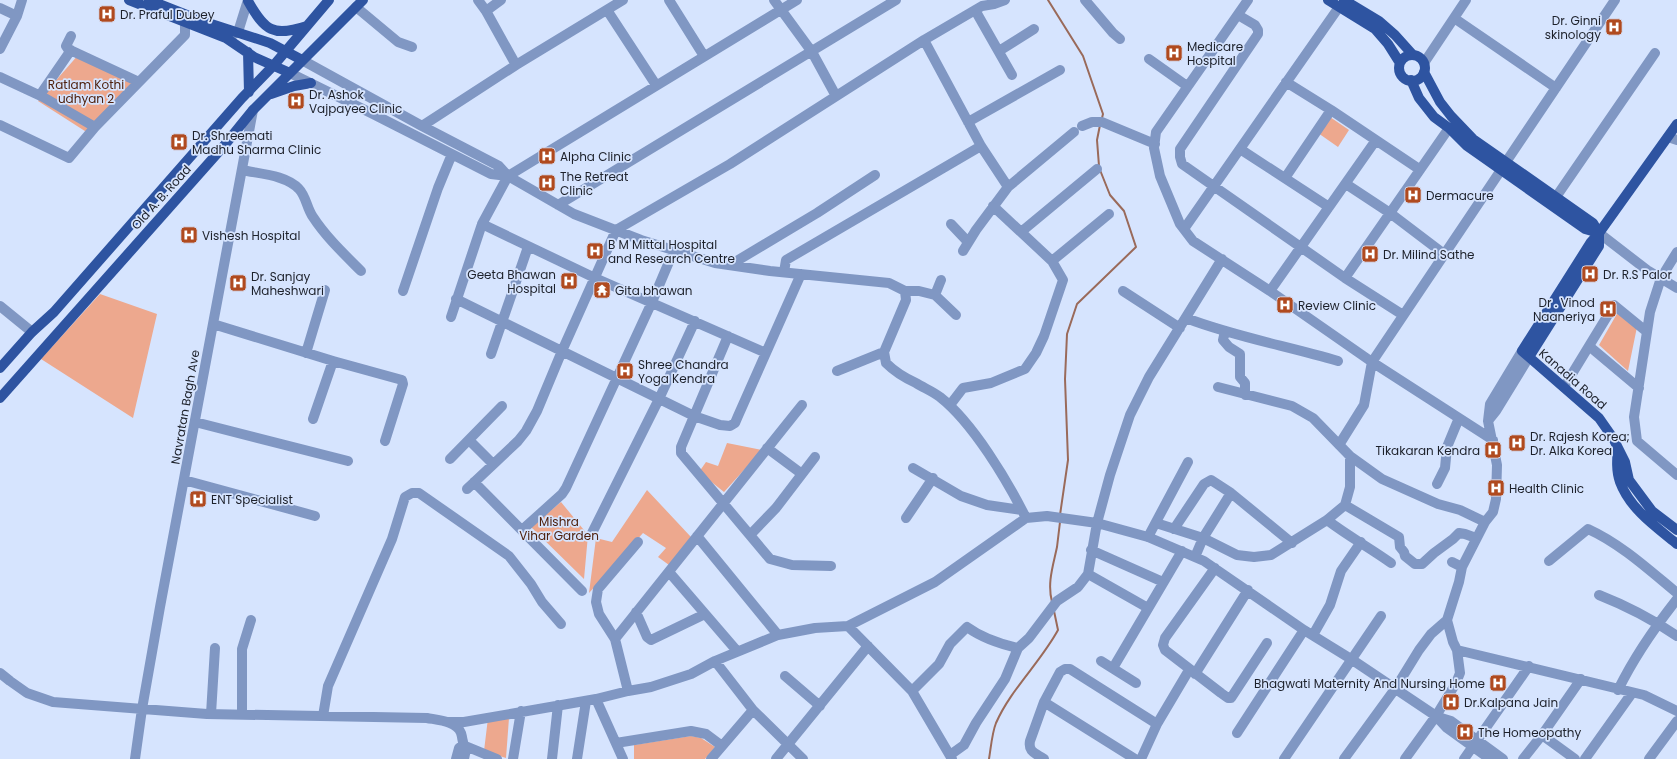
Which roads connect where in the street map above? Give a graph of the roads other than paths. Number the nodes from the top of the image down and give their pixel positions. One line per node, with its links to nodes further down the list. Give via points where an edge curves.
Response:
1 (22, 0): 27 (street)
2 (129, 0): 30 (main road)
3 (149, 0): 29 (main road)
4 (248, 0): 31 (main road, via 261,22 278,32 289,32); 33 (street)
5 (329, 0): 31 (main road, Old A. B. Road)
6 (478, 0): 25 (street)
7 (501, 0): 25 (street)
8 (623, 0): 23 (street)
9 (668, 0): 47 (street)
10 (774, 0): 24 (street)
11 (797, 0): 24 (street)
12 (896, 0): 44 (street)
13 (1005, 0): 21 (street)
14 (1085, 0): 36 (street)
15 (1248, 0): 26 (street)
16 (1328, 0): 19 (main road)
17 (1466, 0): 28 (street)
18 (1615, 0): 64 (street)
19 (1346, 3): 46 (main road, via 1379,22); 50 (main road, via 1375,29); 60 (street)
20 (359, 4): 38 (street, via 398,42); 49 (main road, Old A. B. Road)
21 (979, 5): 37 (street); 42 (street)
22 (0, 8): 27 (street)
23 (607, 10): 52 (street); 62 (street)
24 (780, 10): 44 (street); 47 (street)
25 (486, 11): 52 (street)
26 (1238, 15): 63 (street); 92 (street, via 1255,26 1258,34 1180,149 1182,164)
27 (17, 16): 39 (street)
28 (1454, 18): 53 (street); 64 (street)
29 (197, 19): 30 (street); 33 (main road)
30 (185, 22): 35 (main road); 59 (street, via 185,34)
31 (307, 26): 41 (main road, Old A. B. Road)
32 (1034, 29): 42 (street)
33 (238, 32): 35 (street); 41 (main road)
34 (71, 36): 40 (street, via 66,46)
35 (226, 38): 43 (main road)
36 (1120, 39)
37 (924, 40): 68 (street); 71 (street)
38 (412, 47)
39 (0, 49)
40 (71, 50): 59 (street); 66 (street)
41 (286, 51): 49 (main road); 51 (main road, Old A. B. Road)
42 (999, 51): 56 (street)
43 (248, 52): 51 (main road); 65 (main road)
44 (812, 52): 68 (street); 94 (street)
45 (1655, 53): 93 (street)
46 (1413, 55): 50 (main road, via 1403,58); 53 (main road, via 1421,59)
47 (704, 56): 62 (street)
48 (1149, 59): 63 (street)
49 (302, 60): 55 (main road, Old A. B. Road); 74 (street)
50 (1400, 62): 58 (main road, via 1402,76)
51 (274, 65): 55 (main road); 65 (main road, Old A. B. Road)
52 (516, 66): 74 (street)
53 (1424, 68): 58 (main road, via 1420,77); 83 (main road, via 1440,102 1451,116)
54 (1060, 70): 71 (street)
55 (290, 73): 61 (street); 67 (main road, Old A. B. Road)
56 (1012, 75)
57 (0, 77): 66 (street)
58 (1411, 80): 76 (main road, via 1419,98 1434,117)
59 (139, 82): 75 (street)
60 (1286, 82): 70 (street); 81 (street)
61 (311, 83): 67 (main road); 82 (street)
62 (656, 85): 88 (street)
63 (1187, 86): 79 (street, via 1156,132)
64 (1556, 88): 83 (street)
65 (248, 92): 139 (main road, Old A. B. Road, via 54,312)
66 (40, 95): 75 (street)
67 (267, 96): 69 (main road, Old A. B. Road)
68 (836, 96): 102 (street, via 730,164)
69 (253, 110): 85 (street, Navratan Bagh Ave); 159 (main road, Old A. B. Road)
70 (1331, 110): 78 (street); 89 (street)
71 (968, 122): 80 (street)
72 (1677, 124): 77 (main road)
73 (0, 125): 75 (street, via 69,158)
74 (422, 126): 88 (street, via 499,166)
75 (95, 127)
76 (1449, 128): 83 (main road, via 1467,146); 86 (street)
77 (1673, 138): 104 (main road)
78 (1376, 140): 86 (street); 90 (street)
79 (1155, 144): 91 (street, via 1099,122 1092,122 1078,129); 101 (street, via 1160,176)
80 (981, 146): 91 (street); 114 (street, via 786,260)
81 (1240, 148): 89 (street); 92 (street)
82 (452, 154): 88 (street, via 491,174); 122 (street)
83 (1504, 166): 93 (main road); 104 (main road, via 1585,229); 109 (street)
84 (1097, 169): 103 (street)
85 (242, 170): 113 (street, via 286,180 299,189 312,216 332,242); 136 (street, Navratan Bagh Ave)
86 (1419, 170): 97 (street)
87 (875, 175): 112 (street)
88 (508, 176): 94 (street); 99 (street)
89 (1285, 178): 96 (street)
90 (1346, 184): 96 (street); 97 (street)
91 (1008, 186): 95 (street)
92 (1214, 187): 101 (street); 106 (street)
93 (1556, 197): 104 (main road, via 1593,223)
94 (558, 205): 102 (street)
95 (993, 206): 100 (street, via 966,246); 103 (street)
96 (1329, 207): 106 (street)
97 (1390, 213): 109 (street); 117 (street)
98 (1108, 214): 111 (street)
99 (482, 224): 105 (street); 127 (street)
100 (951, 224)
101 (1184, 229): 110 (street, via 1193,241)
102 (616, 230): 107 (street); 116 (street)
103 (1021, 232): 111 (street)
104 (1599, 233): 118 (street); 148 (main road, via 1591,242)
105 (528, 247): 116 (street); 135 (street)
106 (1301, 247): 117 (street); 125 (street)
107 (674, 250): 112 (street); 128 (street)
108 (1677, 252): 118 (street)
109 (1444, 254): 131 (street)
110 (1222, 259): 125 (street); 133 (street)
111 (1052, 261): 162 (street, via 1063,280 1044,336 1025,369 985,385 963,388)
112 (730, 265): 114 (street)
113 (361, 271)
114 (784, 272): 115 (street)
115 (801, 274): 123 (street, via 889,283); 146 (street)
116 (596, 278): 128 (street); 143 (street)
117 (1345, 278): 131 (street)
118 (1661, 278): 120 (street); 140 (street, via 1650,312)
119 (941, 280): 126 (street)
120 (1677, 288)
121 (325, 290): 145 (street)
122 (403, 291)
123 (905, 291): 126 (street); 144 (street, via 906,300)
124 (1123, 291): 137 (street)
125 (1270, 291): 151 (street)
126 (935, 295): 130 (street)
127 (456, 299): 132 (street); 135 (street)
128 (652, 302): 134 (street); 154 (street)
129 (0, 306): 139 (street)
130 (956, 315)
131 (1403, 315): 151 (street)
132 (451, 318)
133 (1186, 318): 137 (street); 138 (street)
134 (695, 321): 141 (street); 160 (street)
135 (502, 322): 143 (street); 147 (street)
136 (213, 324): 145 (street); 167 (street, Navratan Bagh Ave)
137 (1180, 328): 195 (street, via 1149,377 1130,415)
138 (1225, 331): 150 (street); 158 (street, via 1223,340 1240,354 1240,378 1245,383)
139 (32, 332): 152 (main road, Old A. B. Road)
140 (1647, 332): 142 (street, via 1614,304); 157 (street)
141 (728, 336): 146 (street); 164 (street)
142 (1589, 346): 156 (street); 157 (street)
143 (562, 351): 154 (street); 179 (street, via 537,412 526,431)
144 (884, 352): 153 (street); 162 (street, via 884,358 890,367)
145 (306, 353): 149 (street)
146 (766, 353): 164 (street, via 735,423 730,426 720,425)
147 (491, 354)
148 (1526, 354): 156 (main road, Kanadia Road); 169 (street, via 1490,404 1488,420)
149 (333, 361): 166 (street); 170 (street, via 403,381)
150 (1338, 361)
151 (1372, 362): 165 (street); 171 (street, via 1364,405)
152 (0, 368)
153 (837, 371)
154 (617, 378): 160 (street); 197 (street, via 566,488)
155 (1218, 387): 158 (street)
156 (1564, 387): 173 (main road, Kanadia Road, via 1599,418)
157 (1639, 388): 182 (street, via 1634,417 1637,441)
158 (1245, 395): 171 (street, via 1292,406 1313,418)
159 (0, 398)
160 (659, 399): 164 (street); 199 (street)
161 (802, 405): 172 (street)
162 (950, 405): 189 (street, via 976,436)
163 (502, 406): 168 (street)
164 (694, 416): 187 (street, via 681,453)
165 (1458, 418): 169 (street); 185 (street, via 1447,447 1445,468)
166 (313, 419)
167 (195, 422): 177 (street); 184 (street, Navratan Bagh Ave)
168 (469, 440): 176 (street); 179 (street)
169 (1493, 440): 193 (street, via 1497,465 1496,499 1493,512)
170 (385, 441)
171 (1339, 445): 174 (street)
172 (767, 448): 181 (street); 187 (street)
173 (1618, 448): 198 (main road, Kanadia Road, via 1625,462 1629,480 1652,511); 208 (main road, via 1617,466 1620,482 1630,501)
174 (1350, 456): 188 (street, via 1350,487); 193 (street, via 1382,478 1438,504 1460,510)
175 (815, 457): 181 (street)
176 (450, 459)
177 (348, 461)
178 (1188, 462): 194 (street)
179 (493, 464): 197 (street, via 470,486)
180 (914, 468): 183 (street)
181 (802, 474): 200 (street, via 776,508)
182 (1677, 475)
183 (933, 478): 189 (street, via 961,496); 191 (street)
184 (184, 480): 190 (street); 265 (street, Navratan Bagh Ave)
185 (1437, 484)
186 (1231, 493): 196 (street, via 1211,480 1208,481); 203 (street); 207 (street)
187 (723, 504): 200 (street); 201 (street)
188 (1345, 505): 192 (street); 204 (street, via 1398,537 1405,556 1415,564 1422,564 1459,533)
189 (1024, 514): 195 (street); 234 (street, via 935,582)
190 (315, 516)
191 (906, 518)
192 (1327, 520): 206 (street); 207 (street)
193 (1486, 522): 204 (street)
194 (1156, 523): 196 (street); 202 (street)
195 (1097, 524): 202 (street); 209 (street)
196 (1174, 529): 203 (street)
197 (522, 530): 222 (street)
198 (1677, 530)
199 (592, 533)
200 (750, 535): 215 (street, via 770,559 780,563)
201 (697, 536): 218 (street); 236 (street)
202 (1148, 537): 210 (street)
203 (1203, 538): 207 (street, via 1228,552 1254,557 1271,555); 211 (street)
204 (1476, 538): 216 (street)
205 (638, 542): 238 (street, via 598,589 596,602 599,614)
206 (1360, 542): 214 (street); 235 (street, via 1341,571 1330,605)
207 (1292, 543)
208 (1677, 544)
209 (1092, 550): 219 (street); 220 (street)
210 (1182, 551): 211 (street); 220 (street)
211 (1195, 557): 217 (street)
212 (1548, 561): 223 (street, via 1588,529 1604,536)
213 (1452, 562): 216 (street)
214 (1391, 563)
215 (831, 566)
216 (1462, 567): 231 (street)
217 (1214, 568): 221 (street); 250 (street, via 1165,638 1163,645 1165,650)
218 (669, 572): 227 (street); 228 (street)
219 (1088, 574): 226 (street); 242 (street, via 1078,587 1057,601 1029,638)
220 (1163, 582): 226 (street)
221 (1248, 590): 235 (street); 250 (street)
222 (582, 591)
223 (1677, 594)
224 (1599, 595): 232 (street, via 1623,604)
225 (1677, 599): 232 (street)
226 (1148, 608): 249 (street)
227 (636, 612): 228 (street, via 647,637 651,640); 238 (street)
228 (705, 614): 244 (street)
229 (1381, 616): 245 (street)
230 (251, 620): 270 (street, via 242,649)
231 (1447, 620): 243 (street); 255 (street, via 1431,634)
232 (1658, 623): 237 (street); 256 (street)
233 (561, 624): 271 (street, via 509,556 419,493 412,493 405,497 392,539 328,686)
234 (848, 626): 236 (street, via 815,628); 240 (street)
235 (1309, 633): 245 (street); 276 (street)
236 (778, 635): 244 (street)
237 (1677, 636)
238 (615, 639): 257 (street)
239 (1267, 643): 250 (street, via 1231,698)
240 (868, 646): 258 (street); 264 (street)
241 (215, 648): 269 (street)
242 (1018, 648): 258 (street, via 1002,644 967,627 950,644 939,664); 283 (street, via 1005,679 964,745)
243 (1457, 650): 248 (street); 272 (street, via 1460,673)
244 (737, 651): 246 (street)
245 (1351, 659): 255 (street); 298 (street)
246 (715, 661): 257 (street, via 691,674 651,687); 266 (street)
247 (1101, 661): 249 (street)
248 (1529, 666): 253 (street); 280 (street)
249 (1113, 668): 254 (street)
250 (1192, 672): 275 (street)
251 (0, 673): 265 (street, via 27,693 53,702)
252 (785, 676): 264 (street)
253 (1581, 679): 256 (street); 277 (street)
254 (1136, 683)
255 (1395, 689): 272 (street); 299 (street)
256 (1618, 690): 259 (street)
257 (628, 691): 260 (street)
258 (912, 691): 283 (street)
259 (1632, 692): 268 (street); 306 (street)
260 (596, 699): 261 (street); 278 (street)
261 (586, 701): 263 (street); 290 (street)
262 (1044, 702): 275 (street, via 1060,672 1065,668); 295 (street, via 1029,747); 296 (street)
263 (558, 705): 267 (street); 284 (street)
264 (820, 706): 279 (street)
265 (142, 709): 269 (street); 285 (street, Navratan Bagh Ave)
266 (753, 710): 279 (street); 282 (street)
267 (520, 711): 274 (street, via 464,722); 289 (street)
268 (1677, 711)
269 (211, 714): 270 (street)
270 (242, 715): 271 (street)
271 (323, 716): 274 (street, via 427,718)
272 (1436, 716): 280 (street, via 1447,728); 300 (street)
273 (1677, 721): 307 (street)
274 (447, 722): 281 (street, via 457,726 461,732)
275 (1157, 724): 297 (street)
276 (1237, 733)
277 (1542, 735): 304 (street); 305 (street)
278 (616, 743): 282 (street, via 691,731 706,734); 291 (street)
279 (788, 743): 293 (street); 294 (street)
280 (1475, 743): 301 (street); 302 (street); 303 (street)
281 (463, 745): 286 (street, via 459,748); 287 (street, via 466,749); 288 (street)
282 (722, 746): 292 (street)
283 (951, 757)
284 (555, 758)
285 (136, 759)
286 (456, 759)
287 (464, 759)
288 (497, 759)
289 (513, 759)
290 (577, 759)
291 (623, 759)
292 (711, 759)
293 (776, 759)
294 (803, 759)
295 (1044, 759)
296 (1135, 759)
297 (1141, 759)
298 (1284, 759)
299 (1344, 759)
300 (1405, 759)
301 (1464, 759)
302 (1490, 759)
303 (1503, 759)
304 (1523, 759)
305 (1574, 759)
306 (1585, 759)
307 (1649, 759)

